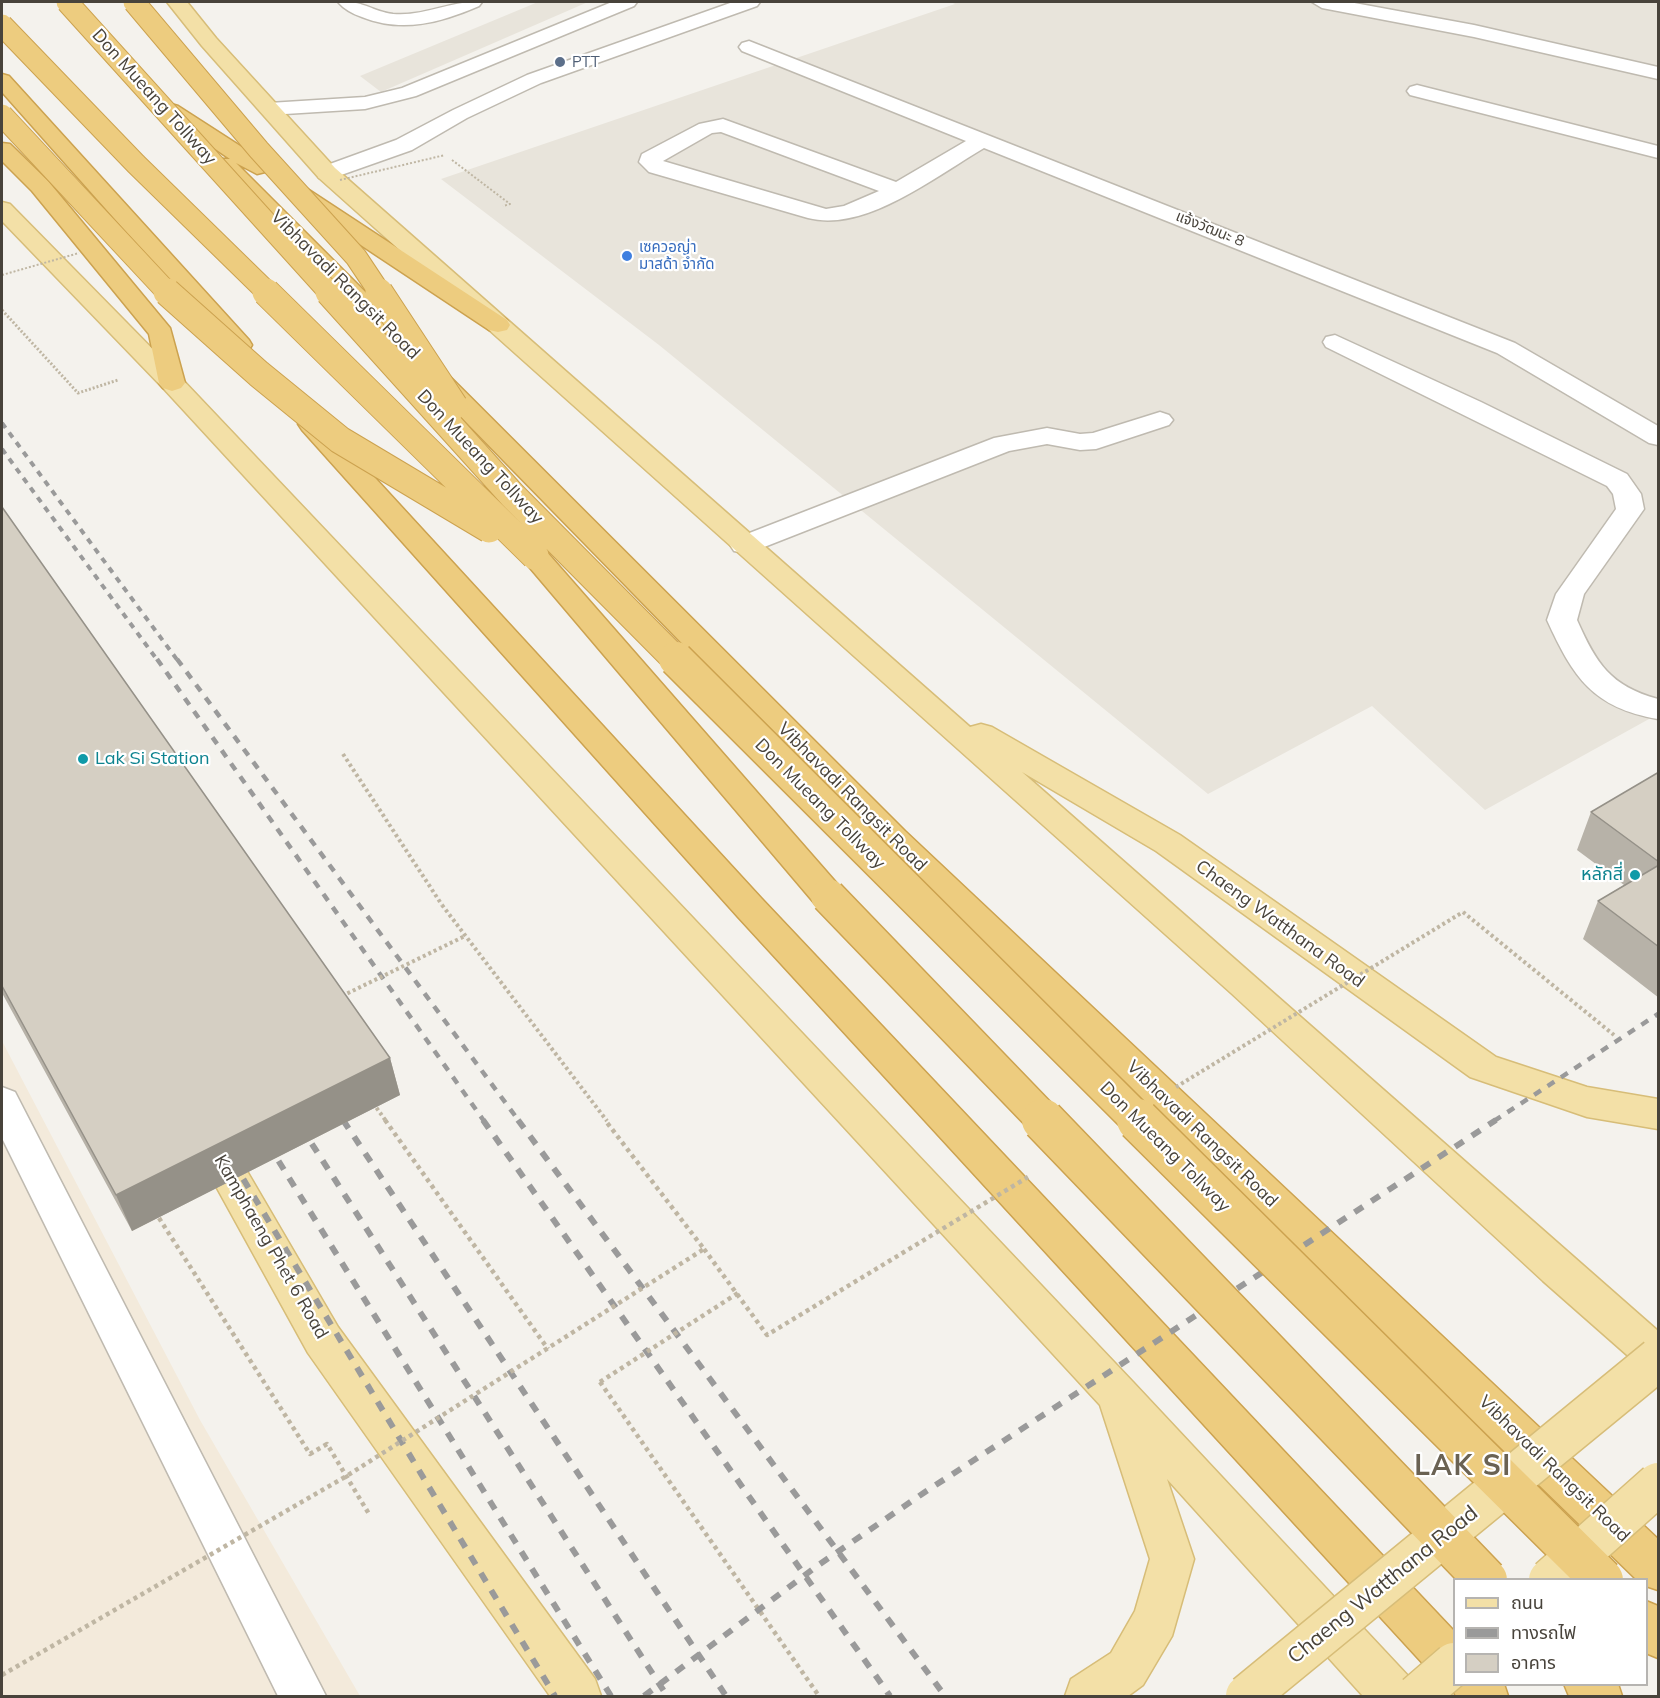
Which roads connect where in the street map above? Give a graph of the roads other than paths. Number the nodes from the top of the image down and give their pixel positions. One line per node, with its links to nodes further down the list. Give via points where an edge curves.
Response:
1 (68, 2): 19 (highway, Vibhavadi Rangsit Road); 35 (highway, Don Mueang Tollway, bridge)
2 (134, 2): 35 (highway, bridge, via 356,257)
3 (177, 2): 18 (main road)
4 (348, 2): 5 (street, via 374,16 409,22)
5 (472, 2)
6 (627, 2): 10 (street)
7 (1322, 2): 9 (street)
8 (736, 3): 12 (street)
9 (1374, 7): 14 (street)
10 (585, 20): 12 (street); 16 (street)
11 (2, 25): 37 (highway, Don Mueang Tollway, bridge, via 136,164)
12 (637, 41): 20 (street, via 534,79)
13 (749, 47): 22 (street, แจ้งวัฒนะ 8)
14 (1659, 73)
15 (2, 80): 26 (highway)
16 (419, 88): 18 (street, via 365,103); 20 (street)
17 (1417, 91): 24 (street)
18 (269, 109): 25 (main road)
19 (171, 110): 30 (highway); 46 (highway, Vibhavadi Rangsit Road, via 893,839)
20 (460, 114): 25 (street, via 404,145)
21 (2, 115): 37 (highway, bridge, via 182,308 259,374 340,440)
22 (982, 140): 27 (street); 34 (street, แจ้งวัฒนะ 8, via 1506,348)
23 (2, 149): 29 (highway, via 40,186)
24 (1659, 152)
25 (327, 173): 30 (main road)
26 (92, 181): 29 (highway); 52 (highway, via 750,908)
27 (895, 189): 27 (street, via 718,124 650,159 657,167 833,216 850,212)
28 (2, 209): 32 (main road)
29 (128, 290): 32 (highway, via 160,333)
30 (498, 325): 36 (main road)
31 (1335, 342): 39 (street, via 1617,480 1627,494 1630,509 1570,594 1562,620 1586,669 1644,707)
32 (172, 383): 44 (main road)
33 (1160, 420): 36 (street, via 1096,441 1047,436 1003,444)
34 (1659, 437)
35 (512, 495): 49 (highway, Don Mueang Tollway, bridge)
36 (744, 545): 38 (main road)
37 (535, 556): 47 (highway, Don Mueang Tollway, bridge, via 828,896)
38 (914, 695): 42 (main road, Chaeng Watthana Road, via 1168,843 1483,1067 1587,1102); 43 (main road)
39 (1659, 709)
40 (2, 1102): 54 (street)
41 (194, 1113): 55 (main road, Kamphaeng Phet 6 Road, via 323,1340)
42 (1659, 1114)
43 (1659, 1358): 57 (main road, Chaeng Watthana Road, bridge)
44 (1118, 1395): 56 (main road, via 1172,1559 1156,1620 1127,1669); 58 (main road)
45 (1659, 1484): 48 (main road, bridge)
46 (1659, 1569)
47 (1484, 1578)
48 (1552, 1578)
49 (1600, 1578)
50 (1648, 1624): 51 (highway)
51 (1659, 1635)
52 (1453, 1662)
53 (1453, 1666): 59 (main road, bridge)
54 (303, 1696)
55 (578, 1696)
56 (1088, 1696)
57 (1247, 1696)
58 (1394, 1696)
59 (1417, 1696)

